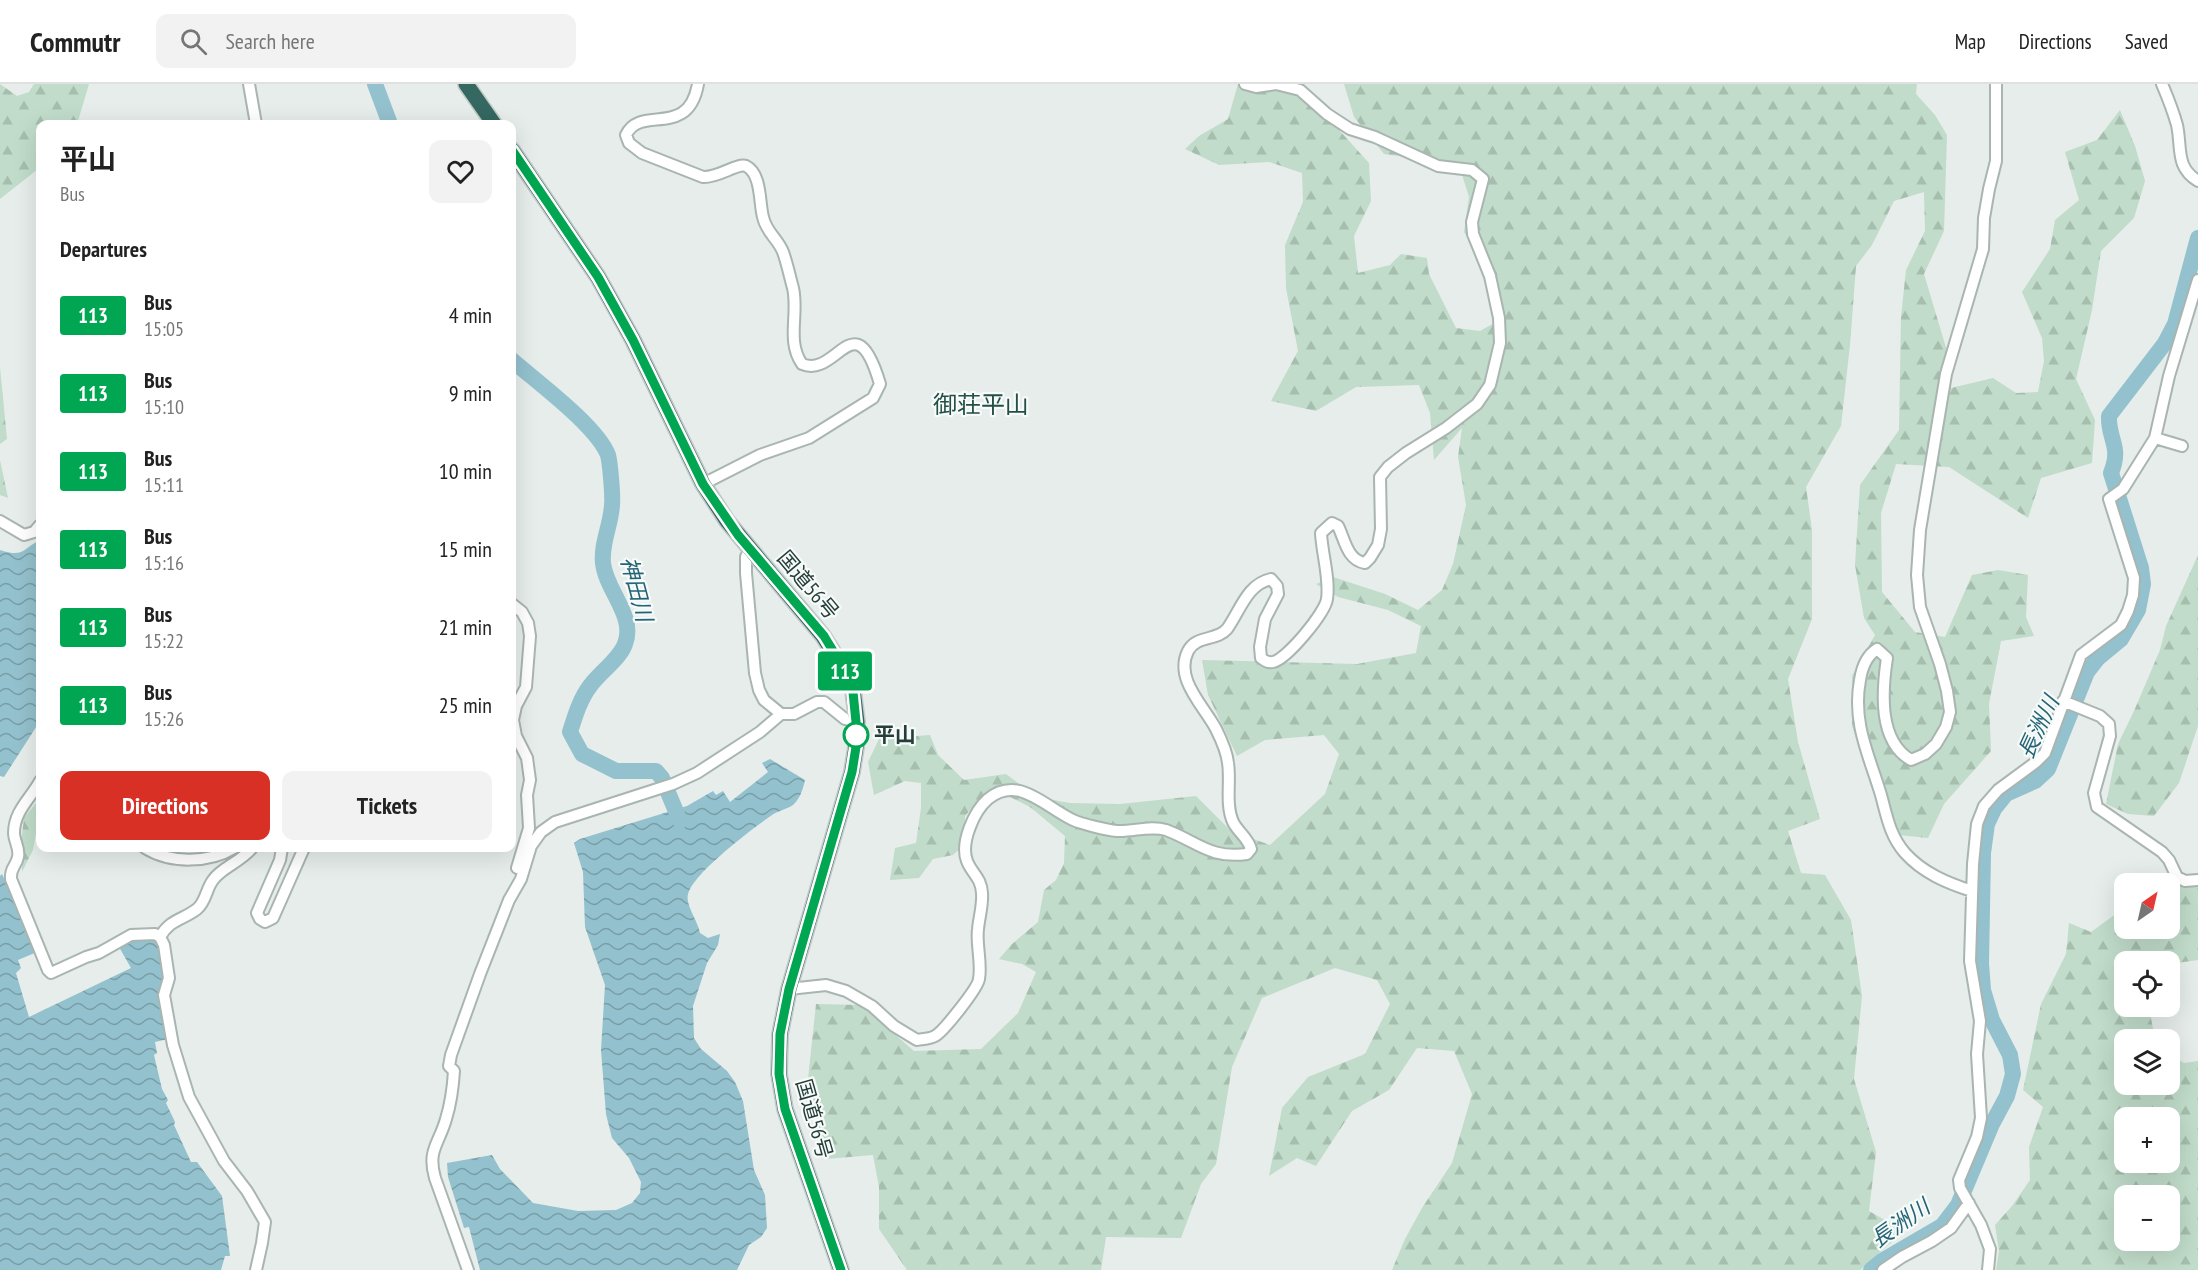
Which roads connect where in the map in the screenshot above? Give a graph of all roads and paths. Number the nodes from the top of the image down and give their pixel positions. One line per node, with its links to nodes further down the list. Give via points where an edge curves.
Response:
1 (249, 84): 7 (street)
2 (466, 84): 8 (highway)
3 (698, 84): 14 (street, via 691,105 683,113 666,120 635,123 626,135 629,143 642,153 703,177 721,175 738,165 751,170 765,224 783,252 794,290 794,349 798,359 802,364 815,366 841,350 865,347 880,384 873,398 809,438 760,455)
4 (1996, 84): 31 (street, via 1996,161 1984,218 1983,249 1946,375 1920,530 1920,607 1940,664 1950,712 1936,744 1925,754 1911,760 1900,754 1892,742 1883,704 1887,657 1877,649 1861,670 1857,702 1865,749 1893,837 1924,872)
5 (2162, 84): 10 (street, via 2177,128 2180,159 2190,176)
6 (1253, 85): 34 (street, via 1276,84 1300,90 1350,129 1438,166 1472,170 1483,179 1472,228 1490,276 1499,318 1500,343 1490,386 1477,404 1406,453 1380,477 1382,529 1378,544 1365,563 1352,558 1338,526 1326,526 1321,533 1327,600 1316,620 1282,658 1272,663 1261,658 1265,619 1278,594 1271,579 1255,585 1225,631 1193,644 1188,651 1186,677 1216,729 1228,762 1230,812 1249,843 1251,849 1247,854 1223,855 1166,830 1116,831 1074,820 1026,791 998,792 973,820 965,849 967,862 979,878 982,895 977,930 979,981 936,1036 917,1040 846,991 826,985)
7 (255, 120)
8 (491, 120)
9 (516, 156): 14 (highway, 国道56号, via 598,277)
10 (2198, 181)
11 (2198, 280): 12 (street)
12 (2155, 438): 13 (street); 19 (street, via 2123,489 2109,499 2134,578 2128,611 2121,625 2080,655)
13 (2182, 447)
14 (703, 484): 17 (highway, 国道56号)
15 (0, 521): 16 (street, via 24,535)
16 (36, 530)
17 (750, 549): 21 (street, via 746,573 755,673 764,700); 22 (highway, 国道56号, via 824,636 852,682)
18 (516, 607): 20 (street, via 528,623 530,636 526,687)
19 (2063, 701): 30 (street, via 2100,716 2109,724 2110,736 2094,793 2097,807 2162,852 2177,877); 31 (street, via 2045,753 1984,806 1977,824)
20 (516, 706)
21 (781, 714): 22 (street, via 794,714 824,702 845,719); 32 (street, via 697,773 555,822 531,846 521,879)
22 (856, 722): 34 (highway, 国道56号, via 852,772)
23 (516, 736): 32 (street, via 527,758 529,828)
24 (36, 787): 33 (street, via 18,816 14,833 18,858 11,879 48,970 51,973 99,953 131,935)
25 (153, 852): 26 (street, via 203,859)
26 (227, 852)
27 (248, 852): 33 (street, via 212,880 198,908 178,918)
28 (281, 852): 29 (street, via 257,913 265,922 273,918)
29 (302, 852)
30 (2198, 880)
31 (1972, 891): 35 (street, via 1970,961 1980,1021 1977,1054 1981,1118 1959,1180)
32 (509, 900): 37 (street, via 451,1055 451,1099 443,1131 432,1151 431,1164)
33 (160, 937): 36 (street, via 169,978 164,995 173,1045 189,1097 224,1161 265,1222)
34 (789, 989): 38 (highway, 国道56号, via 780,1034 779,1074 785,1109)
35 (1969, 1203): 39 (street, via 1951,1228); 40 (street, via 1990,1249)
36 (256, 1270)
37 (468, 1270)
38 (841, 1270)
39 (1883, 1270)
40 (1989, 1270)

